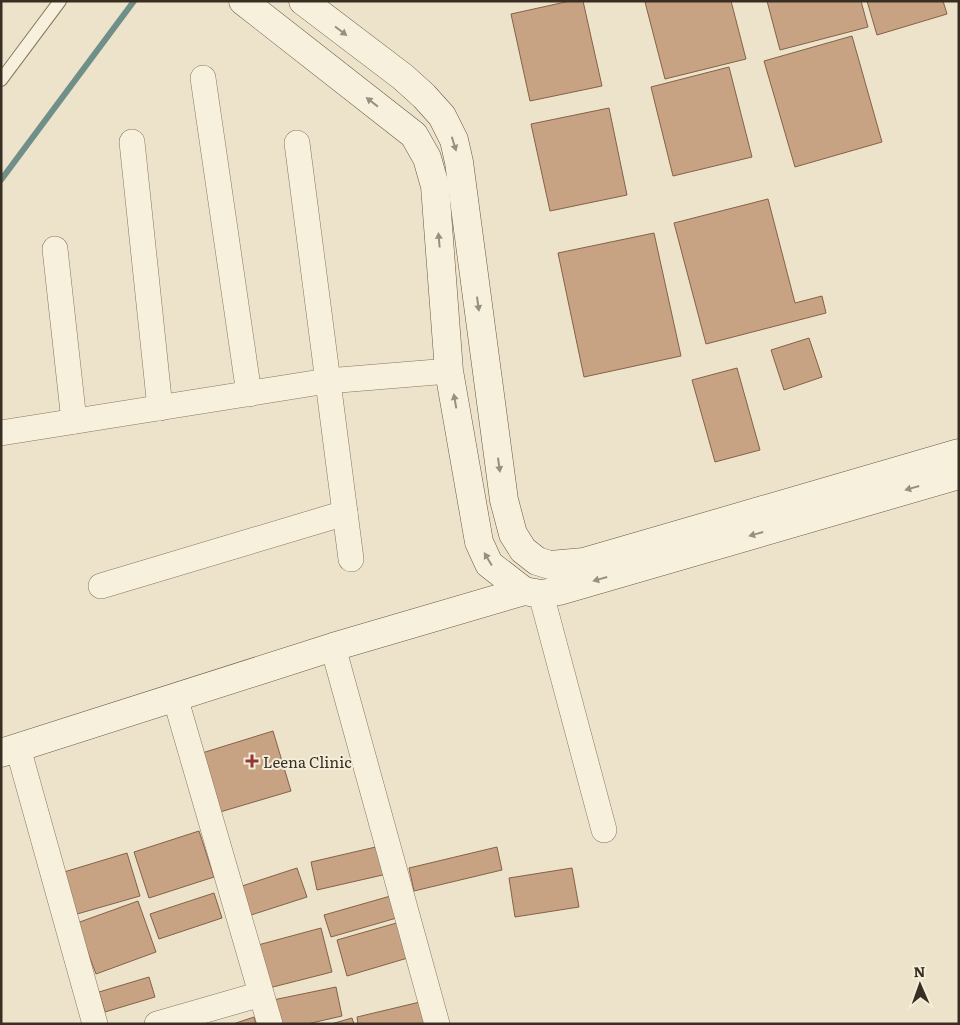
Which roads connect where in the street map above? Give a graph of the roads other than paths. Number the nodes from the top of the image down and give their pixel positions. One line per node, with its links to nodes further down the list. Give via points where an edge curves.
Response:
1 (60, 1): 5 (lane)
2 (243, 1): 9 (main road, one-way to 2, via 434,186 427,158 414,135)
3 (303, 1): 19 (main road, one-way to 19, via 424,96 442,116 454,140 504,500 513,534 523,550 537,561)
4 (202, 78): 11 (street)
5 (1, 80)
6 (132, 142): 12 (street)
7 (297, 143): 10 (street)
8 (55, 249): 13 (street)
9 (449, 371): 10 (street); 21 (main road, one-way to 9, via 489,564 479,542)
10 (327, 381): 11 (street); 17 (street)
11 (249, 394): 12 (street)
12 (160, 408): 13 (street)
13 (74, 421): 14 (street)
14 (1, 433)
15 (959, 453): 19 (main road, via 584,562)
16 (959, 475): 21 (main road, one-way to 21, via 559,591)
17 (345, 513): 18 (street); 20 (street)
18 (351, 559)
19 (550, 565): 21 (main road)
20 (101, 586)
21 (532, 592): 22 (main road); 25 (street)
22 (333, 647): 23 (main road); 30 (street)
23 (175, 697): 24 (main road); 26 (street)
24 (10, 751): 27 (street)
25 (604, 830)
26 (261, 994): 28 (street); 29 (street)
27 (95, 1024)
28 (157, 1024)
29 (270, 1024)
30 (437, 1024)

